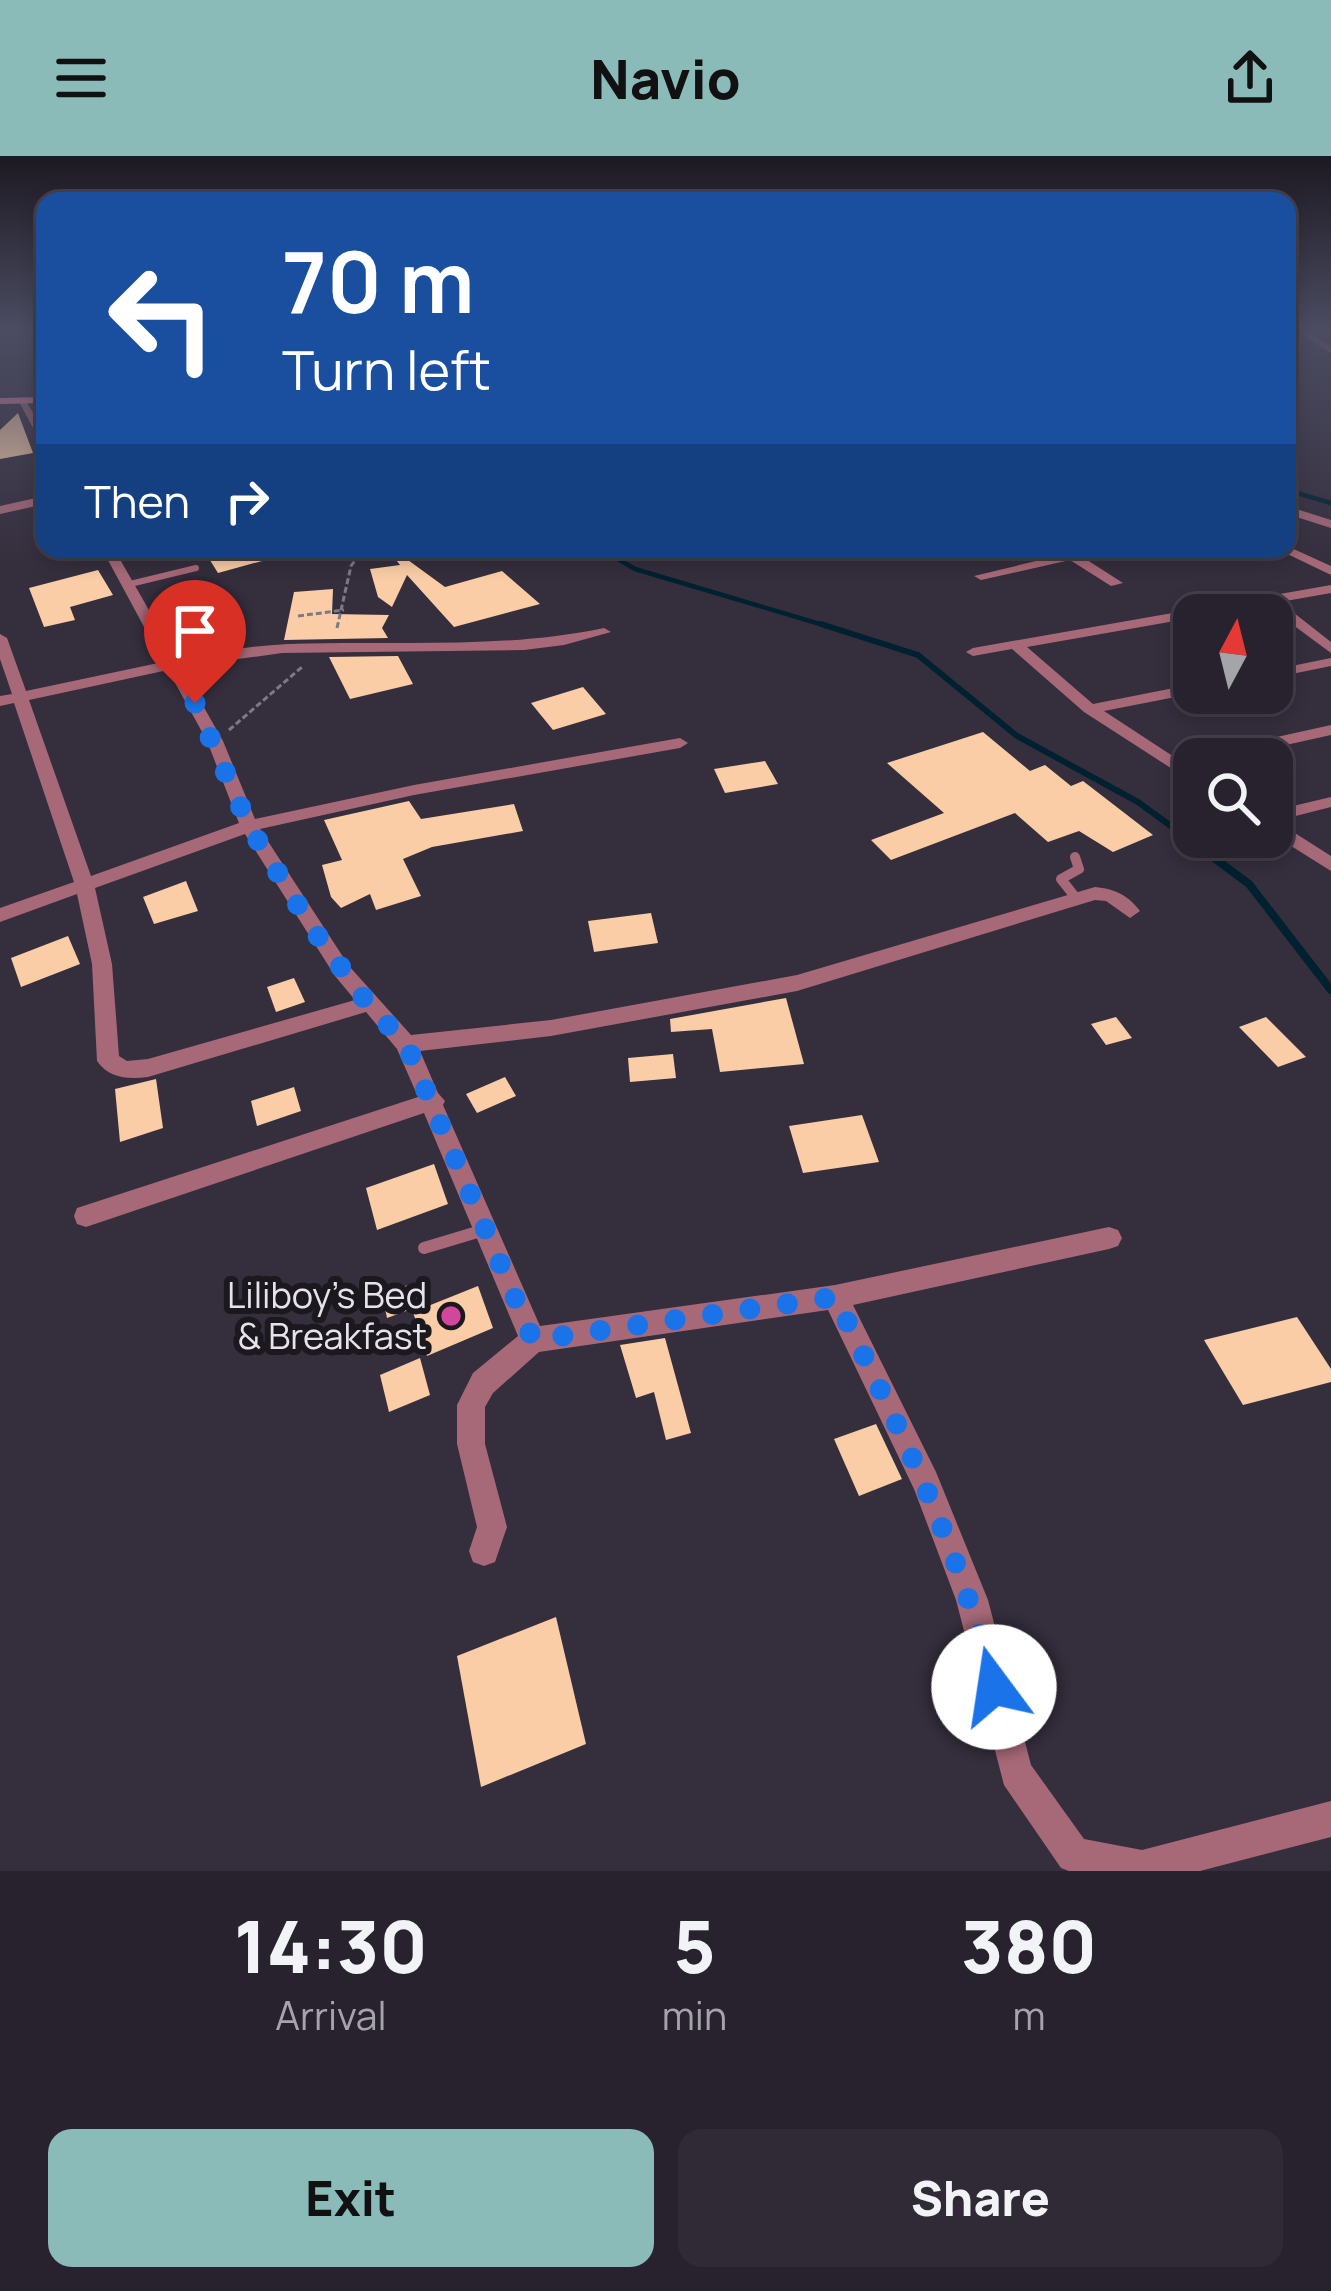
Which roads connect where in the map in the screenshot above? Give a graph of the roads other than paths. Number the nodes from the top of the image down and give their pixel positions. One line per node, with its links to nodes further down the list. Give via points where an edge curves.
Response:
1 (36, 502): 2 (street)
2 (0, 510)
3 (1296, 512): 4 (street)
4 (1331, 524)
5 (1296, 555): 10 (street)
6 (114, 558): 13 (street)
7 (1048, 558): 11 (street)
8 (1074, 558): 12 (street)
9 (196, 568): 13 (lane)
10 (1331, 571)
11 (981, 576)
12 (1116, 583)
13 (130, 584): 24 (street)
14 (1331, 589): 15 (street)
15 (1293, 595)
16 (1173, 617): 20 (street)
17 (1293, 619): 21 (street)
18 (604, 632): 24 (street, via 524,648 284,649)
19 (0, 638): 27 (street)
20 (1017, 646): 22 (street); 29 (street)
21 (1331, 649)
22 (973, 652)
23 (1331, 662): 25 (street)
24 (174, 665): 27 (street); 36 (street)
25 (1293, 670)
26 (1173, 693): 29 (street)
27 (21, 698): 28 (street); 40 (street)
28 (0, 701)
29 (1090, 710): 33 (street)
30 (1331, 730): 31 (street)
31 (1293, 739)
32 (680, 743): 36 (street)
33 (1172, 765)
34 (1331, 802): 35 (street)
35 (1293, 814)
36 (249, 826): 40 (street); 44 (street)
37 (1293, 837): 39 (street)
38 (1075, 857): 41 (lane, via 1078,869 1061,879)
39 (1331, 865)
40 (85, 886): 43 (street); 44 (street, via 108,1060 125,1070)
41 (1076, 898): 42 (street, via 1111,895); 45 (street, via 797,983 551,1028)
42 (1130, 911)
43 (0, 915)
44 (368, 1004): 45 (street)
45 (406, 1044): 46 (street)
46 (434, 1100): 47 (street); 48 (street)
47 (86, 1216)
48 (485, 1230): 50 (lane); 52 (street)
49 (1109, 1238): 51 (street)
50 (424, 1248)
51 (835, 1297): 52 (street); 55 (street, via 965,1580 1016,1773)
52 (533, 1340): 53 (street, via 482,1383 471,1405 471,1444 493,1527)
53 (484, 1551)
54 (1331, 1820): 55 (street, via 1142,1868)
55 (1075, 1863)

